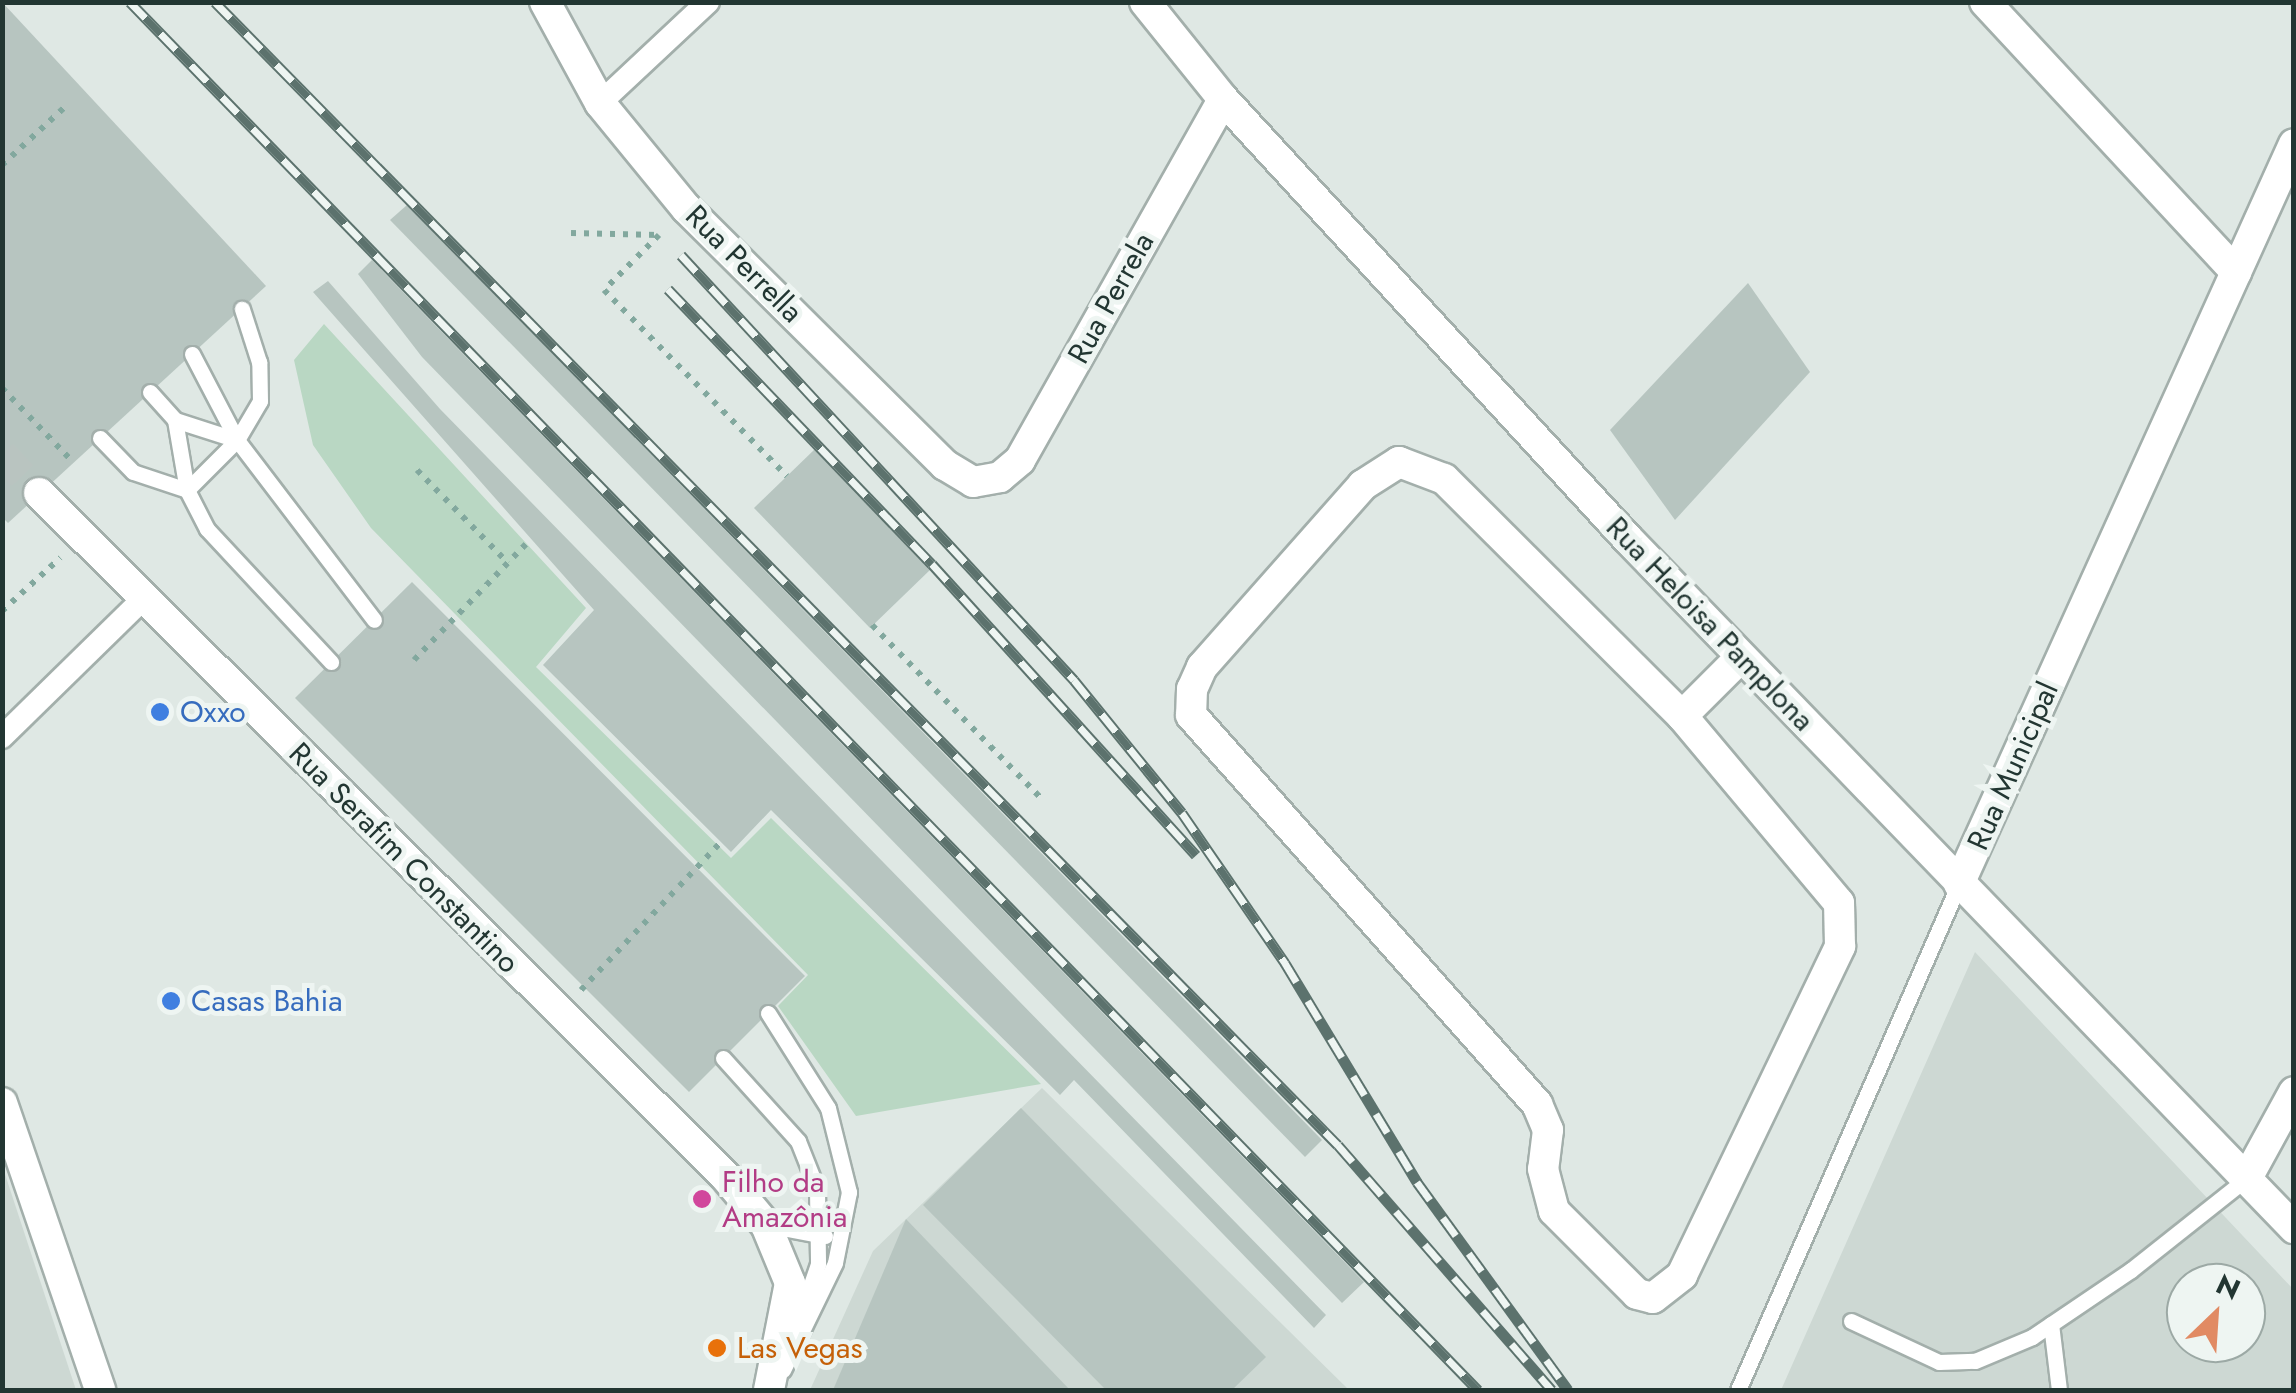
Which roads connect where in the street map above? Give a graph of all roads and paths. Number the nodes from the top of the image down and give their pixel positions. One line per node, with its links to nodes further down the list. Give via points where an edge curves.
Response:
1 (545, 2): 6 (street, Rua Perrella)
2 (708, 2): 6 (street)
3 (1145, 2): 5 (street, Rua Heloisa Pamplona)
4 (1985, 2): 13 (street)
5 (1223, 100): 24 (street, Rua Perrela, via 1020,460); 34 (street, Rua Heloisa Pamplona)
6 (600, 103): 10 (street, Rua Perrella)
7 (66, 106): 9 (path)
8 (2294, 144): 13 (street, Rua Municipal)
9 (2, 165)
10 (686, 208): 12 (path); 24 (street, Rua Perrella, via 945,465)
11 (571, 233): 12 (path)
12 (659, 235): 23 (path, via 604,290)
13 (2236, 272): 41 (street, Rua Municipal)
14 (242, 308): 20 (lane, via 259,362 260,401)
15 (192, 354): 20 (lane)
16 (2, 388): 21 (path)
17 (150, 392): 18 (lane)
18 (175, 420): 20 (lane); 25 (lane)
19 (100, 438): 25 (lane, via 133,472)
20 (237, 440): 25 (lane); 32 (lane)
21 (70, 460)
22 (417, 470): 29 (path)
23 (787, 476)
24 (986, 483)
25 (187, 490): 36 (lane, via 208,530)
26 (40, 494): 27 (street, Rua Serafim Constantino)
27 (83, 536): 30 (street, Rua Serafim Constantino); 31 (path)
28 (530, 540): 29 (path)
29 (508, 563): 35 (path)
30 (144, 598): 38 (street); 48 (street, Rua Serafim Constantino, via 724,1174)
31 (2, 611)
32 (374, 620)
33 (872, 625): 39 (path)
34 (1741, 657): 37 (street); 41 (street, Rua Heloisa Pamplona)
35 (414, 660)
36 (331, 662)
37 (1682, 716): 37 (street, via 1828,889 1843,924 1840,946 1682,1275 1653,1298 1637,1294 1554,1211 1543,1169 1548,1130 1537,1104 1191,716 1192,689 1202,667 1363,485 1400,462 1444,480)
38 (2, 737)
39 (1042, 799)
40 (721, 842): 42 (path)
41 (1959, 884): 47 (street, Rua Heloisa Pamplona); 56 (lane, Rua Municipal)
42 (588, 983)
43 (768, 1014): 50 (lane, via 828,1108 849,1192)
44 (723, 1058): 51 (lane, via 798,1140 817,1189)
45 (2294, 1092): 47 (street)
46 (2, 1103): 54 (street)
47 (2248, 1178): 49 (street, Rua Heloisa Pamplona); 53 (lane)
48 (766, 1225): 51 (lane); 55 (street, Rua Serafim Constantino, via 790,1283)
49 (2294, 1228)
50 (845, 1230): 51 (lane); 55 (lane, via 813,1315)
51 (819, 1237): 55 (lane, via 809,1296)
52 (1850, 1320): 53 (lane, via 1939,1362 1976,1361)
53 (2051, 1324): 57 (lane)
54 (100, 1390)
55 (770, 1390)
56 (1738, 1390)
57 (2059, 1390)

